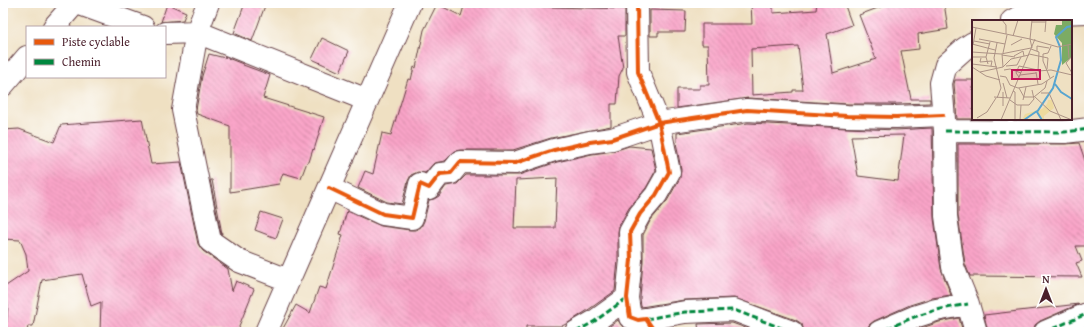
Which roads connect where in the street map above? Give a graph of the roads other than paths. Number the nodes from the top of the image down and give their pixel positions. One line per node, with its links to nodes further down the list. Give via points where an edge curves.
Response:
1 (76, 3): 7 (street); 8 (street)
2 (208, 3): 9 (street)
3 (410, 3): 14 (street)
4 (637, 3): 15 (street, via 638,72)
5 (1089, 12): 6 (street)
6 (1018, 13)
7 (55, 26)
8 (140, 26)
9 (197, 32): 10 (street); 14 (street); 19 (street, via 183,110 210,241 239,261)
10 (166, 33)
11 (972, 44): 16 (street, via 946,65 940,83)
12 (26, 58): 13 (street)
13 (3, 85)
14 (368, 100): 18 (street)
15 (659, 123): 16 (street, via 747,110 896,117); 18 (street, via 612,138 554,150 515,163 460,162 451,174 440,174 429,188 420,184 412,218 383,214); 20 (street, via 669,172 630,232 631,260)
16 (944, 123): 17 (street, via 1065,132); 21 (street, via 946,216 953,267)
17 (1089, 129)
18 (329, 188): 19 (street)
19 (288, 280): 24 (street)
20 (627, 298): 23 (street, via 630,317); 25 (street)
21 (968, 304): 27 (street, via 936,310); 28 (street)
22 (1089, 313): 29 (street)
23 (650, 325): 26 (street, via 685,312 734,310)
24 (266, 332)
25 (576, 332)
26 (792, 332)
27 (879, 332)
28 (976, 332)
29 (1045, 332)

